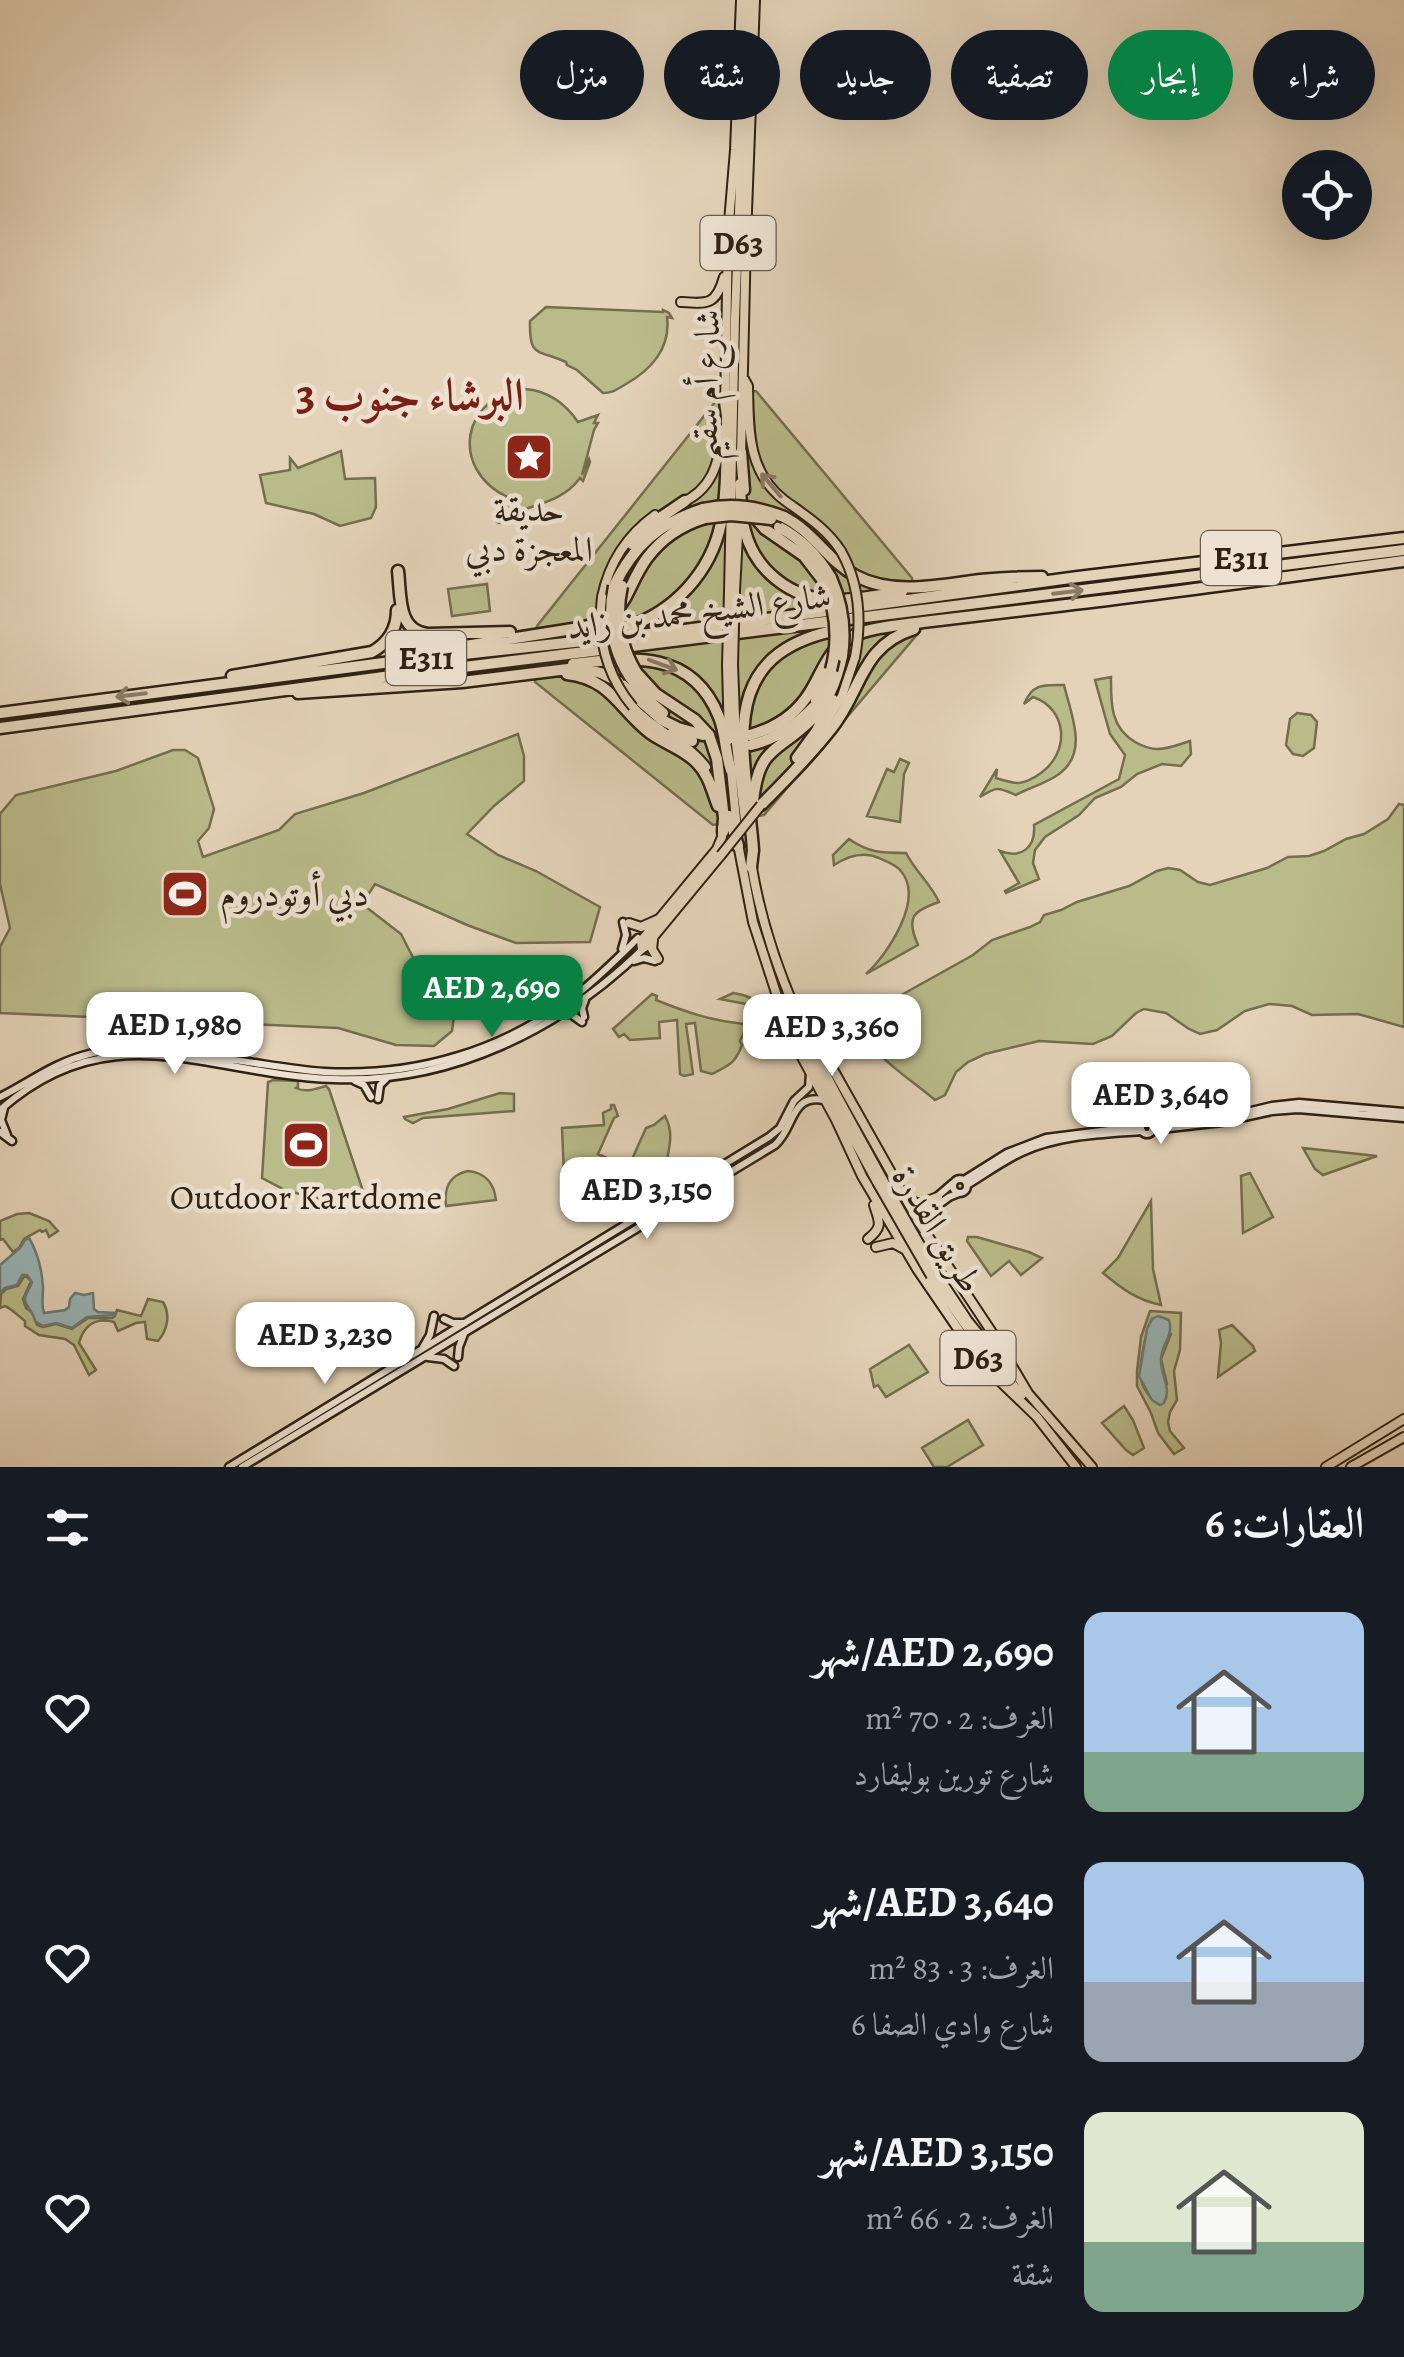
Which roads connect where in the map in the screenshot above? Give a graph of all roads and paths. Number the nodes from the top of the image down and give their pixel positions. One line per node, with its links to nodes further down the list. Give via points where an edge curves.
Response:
1 (744, 0): 3 (main road, شارع أم سقيم / D63); 5 (main road, شارع أم سقيم / D63)
2 (755, 0): 7 (main road, شارع أم سقيم / D63)
3 (732, 190): 4 (main road, شارع أم سقيم / D63); 5 (main road)
4 (727, 268): 6 (main road, via 715,298); 8 (main road, شارع أم سقيم / D63)
5 (736, 297): 24 (main road, شارع أم سقيم / D63)
6 (681, 302)
7 (743, 378): 9 (main road, شارع أم سقيم / D63); 30 (main road, one-way to 7, bridge, via 859,629 852,576 820,525 764,478 751,447)
8 (725, 402): 11 (main road, شارع أم سقيم, via 716,469); 29 (highway, via 721,521 707,561 688,587 664,608 616,630)
9 (741, 452): 10 (main road, شارع أم سقيم / D63); 20 (highway, via 754,516)
10 (740, 484): 22 (highway, via 752,549 787,587 833,600); 24 (main road, شارع أم سقيم / D63)
11 (686, 501): 21 (highway, via 636,540 620,565); 44 (main road, شارع أم سقيم, bridge, via 658,513 614,561 600,627 616,683 651,726 698,757)
12 (704, 513): 13 (highway, bridge); 13 (highway, bridge, via 748,506); 21 (highway, via 668,524 639,546); 27 (highway, via 654,549 615,612)
13 (781, 522): 20 (highway, via 812,552); 22 (highway, via 802,528 864,580)
14 (1404, 538): 19 (highway, شارع الشيخ محمد بن زايد / E311)
15 (1404, 550): 16 (highway, شارع الشيخ محمد بن زايد / E311)
16 (1350, 557): 23 (highway); 25 (highway, شارع الشيخ محمد بن زايد / E311, one-way to 16)
17 (1404, 562): 23 (highway)
18 (398, 572): 28 (highway, via 412,630)
19 (1078, 577): 22 (highway); 29 (highway, شارع الشيخ محمد بن زايد / E311)
20 (827, 580): 30 (highway, bridge, via 842,612); 33 (highway, bridge)
21 (618, 586): 34 (highway, bridge, via 610,612 613,638)
22 (932, 586)
23 (1190, 590): 26 (highway)
24 (732, 592): 32 (main road, D63, bridge)
25 (920, 612): 38 (highway, شارع الشيخ محمد بن زايد / E311); 46 (highway, via 806,638 767,665 742,725)
26 (962, 617): 33 (highway, via 848,638 791,715 751,740 788,730); 45 (highway, via 910,630 878,649 830,730)
27 (571, 630): 28 (highway); 31 (highway)
28 (461, 634): 37 (highway, via 416,636 398,609 393,632 372,652)
29 (513, 648): 31 (highway, شارع الشيخ محمد بن زايد / E311)
30 (849, 656): 33 (highway, bridge); 42 (main road, via 836,708)
31 (390, 662): 37 (highway, شارع الشيخ محمد بن زايد / E311)
32 (730, 664): 43 (main road, طريق القدرة / D63); 49 (main road, طريق القدرة / D63)
33 (837, 671): 42 (highway, via 836,693); 46 (highway, via 820,710 761,766)
34 (633, 675): 35 (highway, via 641,693 698,738 588,670); 39 (highway)
35 (501, 678): 36 (highway); 44 (highway, via 567,674 600,684 648,731 695,760)
36 (393, 686): 38 (highway); 43 (highway, one-way to 43, via 617,659 659,662 711,700)
37 (194, 688): 40 (highway, شارع الشيخ محمد بن زايد / E311, one-way to 40)
38 (272, 692): 41 (highway, شارع الشيخ محمد بن زايد / E311)
39 (671, 706): 47 (highway, via 700,725 714,748); 48 (highway, via 700,720 718,744)
40 (0, 713)
41 (0, 728)
42 (794, 763): 45 (main road)
43 (731, 770): 48 (main road, طريق القدرة / D63)
44 (718, 806): 47 (main road)
45 (761, 806): 52 (main road, bridge)
46 (751, 822): 49 (highway)
47 (723, 832): 50 (main road, via 717,849)
48 (738, 846): 59 (main road, طريق القدرة / D63)
49 (752, 867): 60 (main road, طريق القدرة / D63)
50 (659, 919): 51 (main road, via 643,927); 53 (main road); 54 (main road)
51 (626, 923): 55 (main road)
52 (654, 936): 54 (main road); 56 (main road)
53 (638, 938): 55 (main road); 57 (main road)
54 (643, 948): 57 (main road)
55 (617, 959): 61 (main road)
56 (656, 960): 57 (main road, via 640,958)
57 (620, 969): 58 (main road)
58 (590, 993): 61 (main road); 61 (main road, via 583,1020)
59 (777, 996): 67 (main road, طريق القدرة / D63); 76 (main road, طريق القدرة / D63)
60 (788, 998): 64 (main road, طريق القدرة / D63); 76 (main road, طريق القدرة / D63)
61 (552, 1013): 62 (main road); 63 (main road)
62 (521, 1029): 63 (main road); 65 (main road, via 482,1049 366,1072)
63 (513, 1042): 68 (main road)
64 (818, 1044): 66 (main road, طريق القدرة / D63); 66 (main road)
65 (211, 1060): 69 (main road); 72 (main road, via 159,1054 79,1062)
66 (835, 1060): 75 (main road, طريق القدرة / D63)
67 (810, 1074): 70 (main road); 71 (main road, طريق القدرة / D63)
68 (389, 1077): 69 (main road); 69 (main road, via 375,1098)
69 (350, 1079)
70 (804, 1098): 71 (main road); 95 (main road, via 778,1143)
71 (824, 1100): 82 (main road, طريق القدرة / D63)
72 (2, 1102): 74 (main road)
73 (1404, 1115): 77 (main road, via 1298,1108 1222,1122 1145,1122 1141,1129 1046,1138)
74 (6, 1136)
75 (895, 1176): 79 (main road, طريق القدرة / D63); 82 (main road, via 901,1208 891,1211)
76 (880, 1181): 92 (main road, طريق القدرة / D63, bridge)
77 (965, 1183): 78 (main road); 80 (main road)
78 (953, 1184): 80 (main road); 81 (main road)
79 (900, 1186): 81 (main road, via 917,1204); 84 (main road, طريق القدرة / D63)
80 (959, 1194): 83 (main road)
81 (938, 1197): 84 (main road)
82 (877, 1201): 85 (main road, طريق القدرة / D63); 87 (main road, via 879,1226)
83 (930, 1213): 84 (main road); 88 (main road, via 925,1226)
84 (914, 1221): 85 (main road); 86 (main road); 88 (main road, طريق القدرة / D63); 91 (main road, via 932,1254)
85 (894, 1224): 86 (main road, طريق القدرة / D63)
86 (897, 1235): 90 (main road, طريق القدرة / D63)
87 (868, 1239)
88 (931, 1242): 91 (main road, طريق القدرة / D63)
89 (876, 1247): 90 (main road, via 893,1243)
90 (907, 1252): 98 (main road, طريق القدرة / D63, via 982,1364)
91 (945, 1262): 98 (main road, طريق القدرة / D63)
92 (933, 1274): 96 (main road, طريق القدرة / D63); 98 (main road, طريق القدرة / D63)
93 (434, 1316): 97 (main road)
94 (444, 1319): 95 (main road)
95 (467, 1326): 97 (main road); 97 (main road, via 456,1361)
96 (983, 1350): 98 (main road, via 1002,1380); 101 (main road, طريق القدرة / D63)
97 (421, 1354): 102 (main road); 103 (main road)
98 (1025, 1397): 101 (main road, طريق القدرة / D63); 104 (main road, طريق القدرة / D63)
99 (1404, 1419): 105 (main road)
100 (1404, 1437): 106 (main road)
101 (1090, 1465)
102 (228, 1467)
103 (242, 1467)
104 (1076, 1467)
105 (1326, 1467)
106 (1351, 1467)

